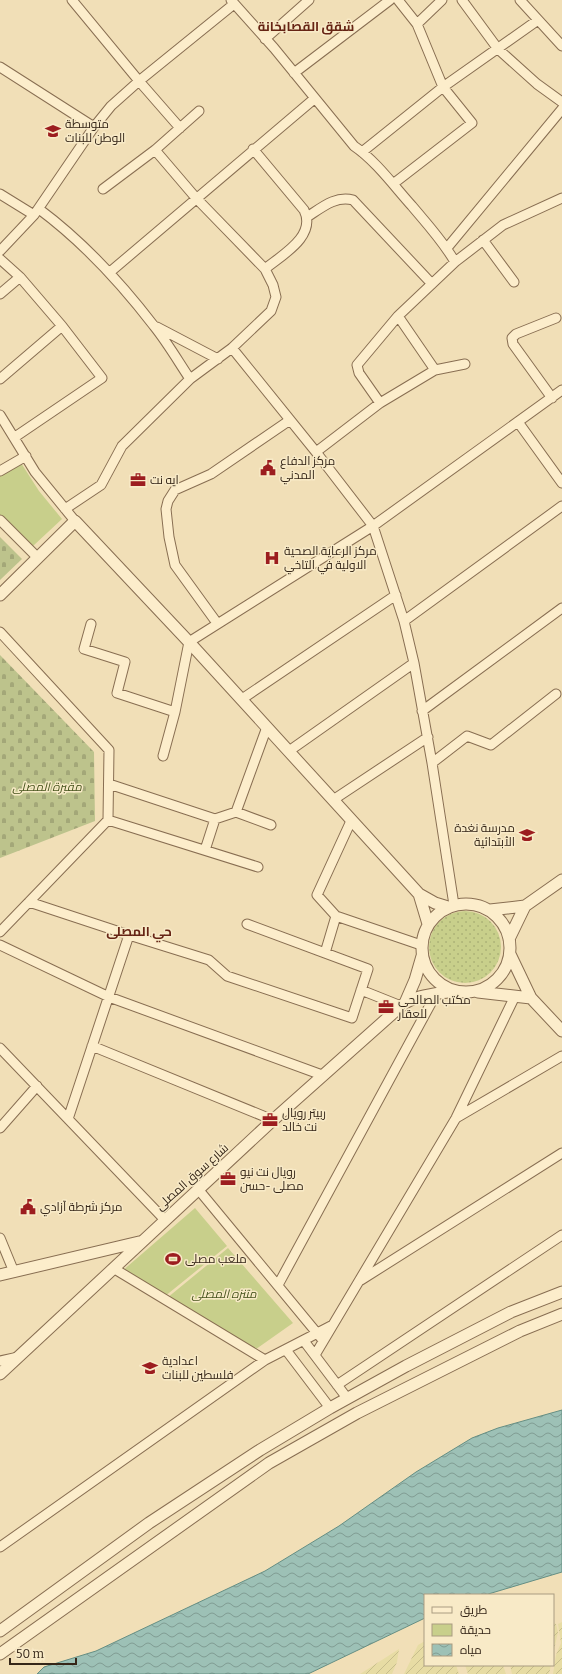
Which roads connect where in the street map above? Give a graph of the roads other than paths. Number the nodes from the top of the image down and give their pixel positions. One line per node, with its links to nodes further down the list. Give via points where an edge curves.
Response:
1 (72, 0): 16 (street)
2 (309, 0): 11 (street)
3 (390, 0): 15 (street)
4 (398, 0): 10 (street)
5 (442, 0): 10 (street)
6 (462, 0): 13 (street)
7 (520, 0): 9 (street)
8 (233, 2): 11 (street); 16 (street)
9 (538, 20): 12 (street); 13 (street)
10 (417, 24): 17 (street)
11 (265, 39): 15 (street)
12 (562, 46)
13 (498, 49): 17 (street); 19 (street, via 537,84)
14 (0, 67): 22 (street)
15 (294, 73): 18 (street)
16 (138, 81): 22 (street, via 111,106); 23 (street)
17 (442, 88): 26 (street); 27 (street, via 472,123)
18 (314, 99): 24 (street); 26 (street)
19 (562, 102)
20 (562, 108): 35 (street)
21 (198, 111): 23 (street)
22 (94, 127): 32 (street)
23 (180, 128): 25 (street)
24 (254, 149): 30 (street); 33 (street)
25 (155, 150): 28 (street); 30 (street)
26 (362, 152): 27 (street)
27 (393, 184): 35 (street)
28 (103, 189)
29 (0, 194): 32 (street)
30 (196, 198): 39 (street); 40 (street)
31 (562, 198): 34 (street, via 503,225)
32 (36, 212): 36 (street); 40 (street, via 53,219)
33 (307, 217): 39 (street, via 307,227 296,244); 43 (street, via 336,200 353,200)
34 (483, 240): 38 (street); 42 (street)
35 (447, 248): 38 (street)
36 (0, 251)
37 (0, 259): 41 (street)
38 (455, 262): 43 (street)
39 (265, 269): 49 (street, via 276,297 271,311)
40 (110, 272): 48 (street)
41 (20, 277): 44 (street); 47 (street)
42 (514, 282)
43 (432, 284): 45 (street)
44 (0, 294)
45 (398, 316): 52 (street); 57 (street, via 357,365 359,373)
46 (556, 318): 56 (street, via 512,338 513,344)
47 (62, 326): 54 (street); 61 (street, via 102,378)
48 (154, 326): 50 (street); 53 (street)
49 (232, 348): 50 (street); 59 (street)
50 (218, 359): 53 (street)
51 (465, 364): 52 (street)
52 (435, 370): 57 (street)
53 (190, 379): 67 (street, via 122,446 101,485)
54 (0, 380)
55 (562, 390): 56 (street)
56 (552, 398): 60 (street)
57 (380, 403): 62 (street)
58 (0, 415): 61 (street)
59 (290, 420): 62 (street); 76 (street, via 210,474 175,490 168,501 166,509 169,537 175,565)
60 (518, 422): 65 (street); 70 (street)
61 (15, 437): 63 (street)
62 (316, 452): 70 (street)
63 (26, 456): 64 (street); 67 (street, via 42,482)
64 (0, 471)
65 (562, 483)
66 (562, 506): 75 (street)
67 (65, 508): 69 (street)
68 (0, 520): 71 (street)
69 (75, 520): 71 (street); 79 (street)
70 (373, 526): 73 (street); 76 (street)
71 (37, 557): 72 (street)
72 (0, 595)
73 (396, 595): 75 (street); 82 (street)
74 (562, 608): 83 (street)
75 (404, 621): 80 (street)
76 (217, 623): 79 (street)
77 (91, 624): 84 (street, via 84,649 126,662 117,694)
78 (0, 632): 90 (street, via 110,750)
79 (189, 642): 82 (street); 84 (street)
80 (414, 663): 83 (street); 87 (street)
81 (556, 694): 89 (street, via 491,745 467,736)
82 (242, 700): 85 (street)
83 (422, 711): 86 (street)
84 (175, 712): 88 (street)
85 (267, 727): 87 (street); 92 (street)
86 (428, 737): 89 (street); 91 (street)
87 (289, 751): 91 (street)
88 (163, 756)
89 (432, 763): 102 (street)
90 (109, 784): 93 (street); 94 (street)
91 (333, 800): 95 (street)
92 (236, 812): 93 (street); 96 (street)
93 (215, 819): 97 (street)
94 (108, 820): 97 (street); 101 (street)
95 (351, 821): 100 (street); 105 (street, via 317,895)
96 (271, 825)
97 (205, 850): 98 (street)
98 (258, 867)
99 (562, 880): 103 (street)
100 (419, 894): 102 (street, via 435,903); 107 (street)
101 (29, 902): 108 (street); 109 (street)
102 (451, 906): 104 (street, via 472,904); 107 (street, via 437,914)
103 (526, 906): 104 (street); 110 (street)
104 (490, 910): 110 (street, via 505,928)
105 (336, 916): 112 (street); 113 (street)
106 (247, 924): 113 (street)
107 (428, 924): 112 (street, via 423,934)
108 (0, 932)
109 (129, 935): 115 (street, via 209,960 227,976 352,1018); 120 (street)
110 (509, 939): 114 (street)
111 (0, 945): 120 (street)
112 (422, 951): 116 (street, via 428,971 439,983); 122 (street, شارع سوق المصلى, via 415,980)
113 (325, 953): 115 (street, via 368,969)
114 (510, 954): 117 (street, via 506,967 498,978 488,987); 121 (street)
115 (361, 990): 122 (street)
116 (453, 991): 117 (street); 118 (street, شارع سوق المصلى)
117 (475, 992): 119 (street)
118 (436, 994): 122 (street, شارع سوق المصلى); 143 (street)
119 (515, 996): 121 (street); 129 (street)
120 (109, 997): 124 (street); 127 (street)
121 (531, 998): 123 (street)
122 (403, 1005): 127 (street, شارع سوق المصلى)
123 (562, 1031)
124 (92, 1046): 130 (street); 131 (street)
125 (0, 1048): 128 (street)
126 (562, 1056): 129 (street)
127 (322, 1075): 131 (street, شارع سوق المصلى)
128 (37, 1086): 130 (street); 132 (street)
129 (456, 1118): 142 (street)
130 (68, 1119): 135 (street)
131 (273, 1120): 134 (street, شارع سوق المصلى)
132 (0, 1128)
133 (562, 1152): 142 (street)
134 (198, 1189): 135 (street, شارع سوق المصلى); 143 (street)
135 (164, 1219): 138 (street, شارع سوق المصلى)
136 (562, 1235): 154 (street)
137 (0, 1238): 140 (street)
138 (141, 1241): 139 (street, شارع سوق المصلى); 140 (street)
139 (113, 1268): 150 (street, شارع سوق المصلى); 151 (street)
140 (14, 1272): 141 (street)
141 (0, 1275)
142 (359, 1282): 146 (street, via 332,1325)
143 (278, 1285): 146 (street)
144 (562, 1292): 155 (street, via 511,1312)
145 (562, 1314): 158 (street, via 520,1331 357,1413)
146 (321, 1337): 147 (street); 149 (street)
147 (304, 1341): 148 (street); 149 (street)
148 (286, 1350): 151 (street); 156 (street)
149 (314, 1355): 154 (street)
150 (18, 1357): 152 (street); 153 (street, شارع سوق المصلى)
151 (265, 1360): 159 (street)
152 (0, 1361)
153 (0, 1374)
154 (337, 1385): 155 (street)
155 (347, 1398): 156 (street)
156 (330, 1408): 157 (street)
157 (260, 1450): 158 (street); 160 (street, via 149,1523)
158 (269, 1463): 161 (street)
159 (0, 1547)
160 (0, 1631)
161 (0, 1654)

